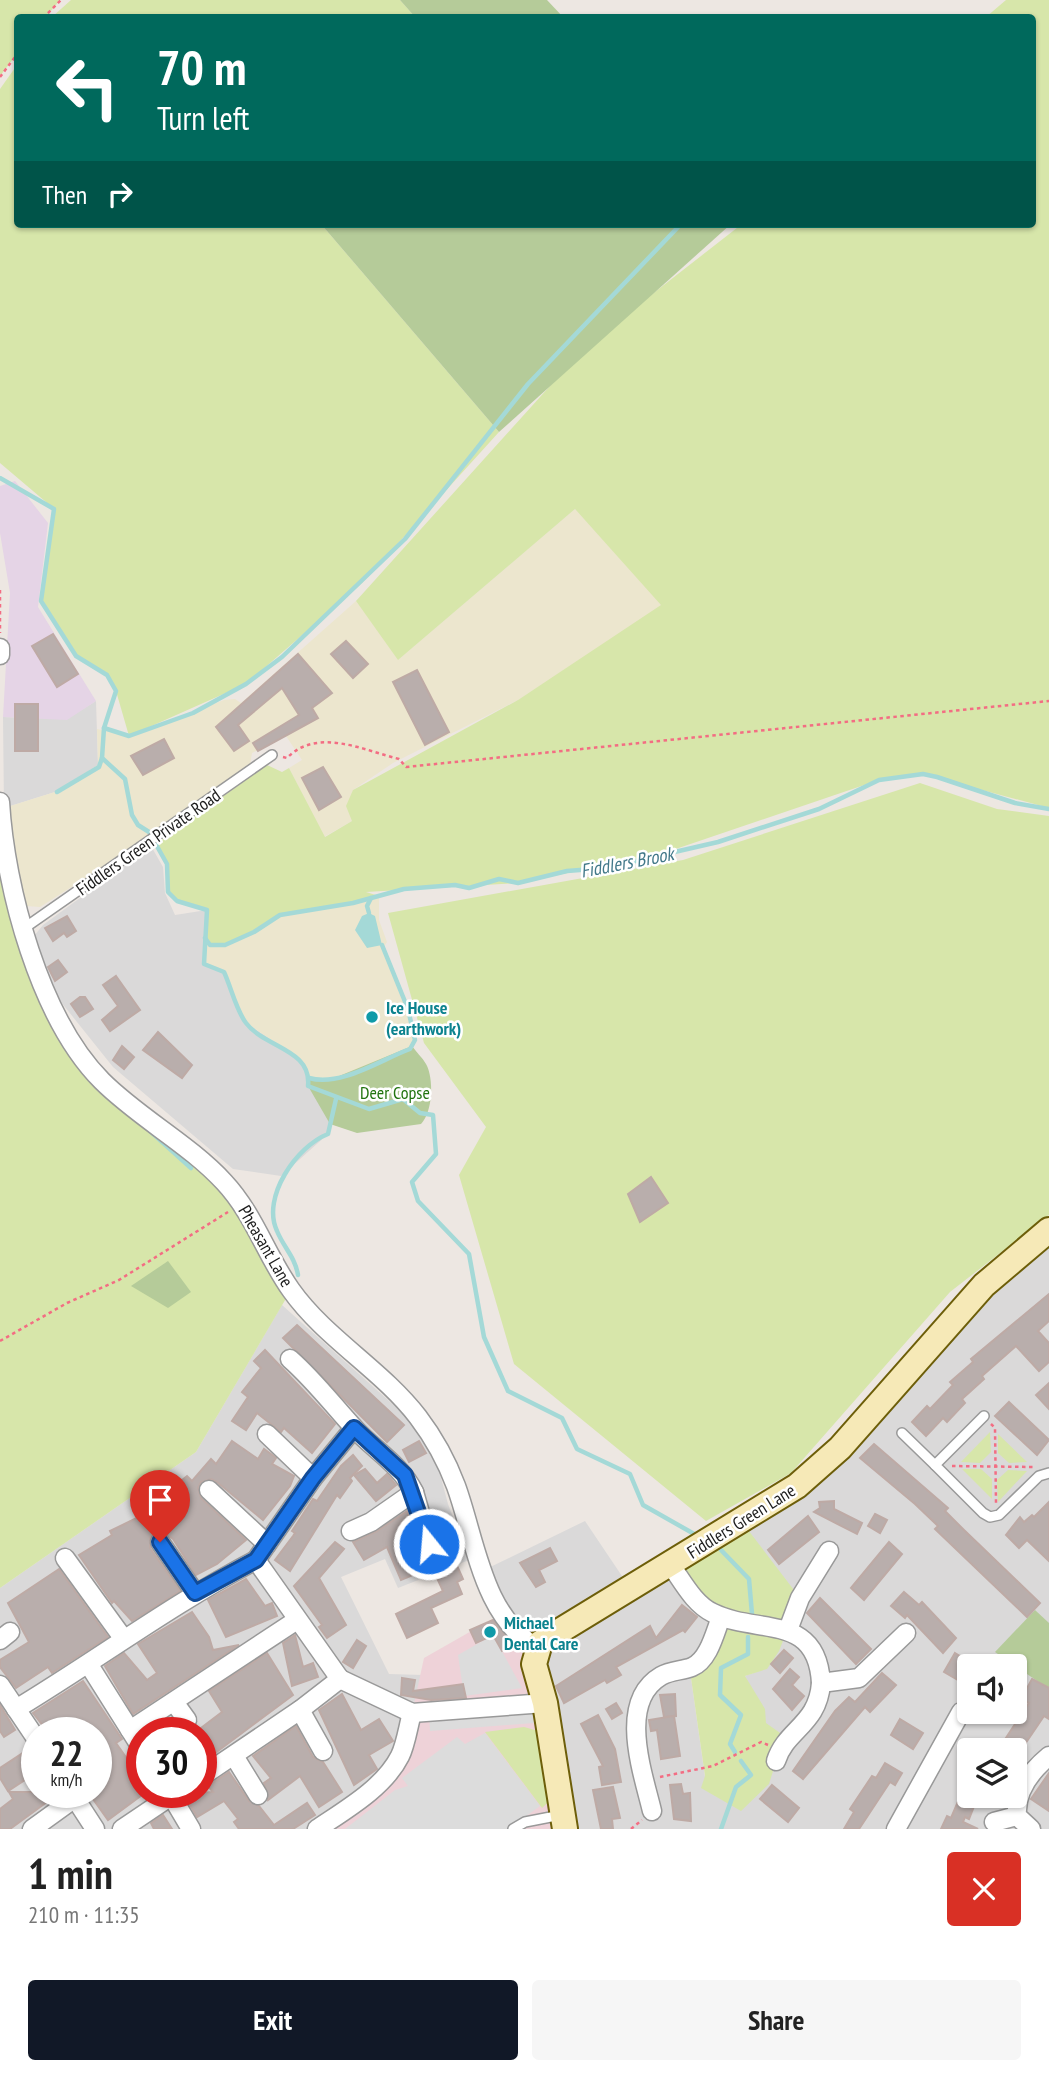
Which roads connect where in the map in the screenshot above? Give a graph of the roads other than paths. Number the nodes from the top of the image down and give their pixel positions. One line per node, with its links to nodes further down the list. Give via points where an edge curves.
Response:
1 (0, 648): 2 (street)
2 (0, 655)
3 (272, 755): 6 (lane, Fiddlers Green Private Road)
4 (0, 802): 5 (street, Pheasant Lane)
5 (3, 853): 6 (street, Pheasant Lane)
6 (23, 929): 32 (street, Pheasant Lane, via 56,1016 86,1064 116,1094 223,1180 242,1203 291,1290 407,1403 427,1429 455,1483 491,1592 525,1642)
7 (1049, 1230): 25 (street, Fiddlers Green Lane, via 985,1285 840,1448 797,1486)
8 (290, 1359): 10 (street, via 320,1385)
9 (984, 1416): 13 (lane)
10 (354, 1428): 15 (street); 17 (street, via 405,1475)
11 (902, 1433): 13 (lane)
12 (267, 1434): 15 (street)
13 (935, 1465): 14 (lane, via 983,1513 996,1517)
14 (1046, 1474)
15 (313, 1478): 20 (street)
16 (209, 1490): 20 (street)
17 (414, 1492): 18 (street); 21 (street)
18 (351, 1531)
19 (160, 1542): 26 (street)
20 (267, 1544): 23 (street)
21 (429, 1544)
22 (65, 1558): 31 (street)
23 (256, 1560): 26 (street); 28 (street)
24 (828, 1563): 29 (street, via 800,1598)
25 (670, 1564): 27 (street, via 702,1606); 32 (street, Fiddlers Green Lane, via 549,1636)
26 (195, 1593): 31 (street)
27 (721, 1617): 29 (street); 57 (street, via 701,1660 693,1667 663,1674 645,1692 637,1735)
28 (297, 1620): 34 (street); 37 (street)
29 (788, 1630): 35 (street, via 814,1655)
30 (906, 1633): 35 (street, via 899,1653 859,1678)
31 (123, 1639): 33 (street)
32 (537, 1648): 38 (street, via 534,1664)
33 (89, 1665): 39 (street); 46 (street)
34 (340, 1679): 40 (street); 41 (street)
35 (821, 1683): 49 (street, via 813,1714)
36 (0, 1685): 39 (street)
37 (174, 1702): 43 (street); 44 (street)
38 (545, 1703): 41 (street); 60 (street)
39 (16, 1709): 42 (street)
40 (300, 1710): 47 (street); 48 (street)
41 (412, 1713): 66 (street, via 400,1756 391,1769 365,1795)
42 (21, 1717)
43 (150, 1717)
44 (185, 1717)
45 (957, 1719): 69 (street)
46 (126, 1724)
47 (323, 1751)
48 (234, 1756): 51 (street); 52 (street)
49 (778, 1756)
50 (1049, 1756): 58 (street, via 1023,1787)
51 (217, 1767)
52 (258, 1795)
53 (57, 1808): 62 (street)
54 (81, 1808): 63 (street)
55 (151, 1808): 64 (street)
56 (180, 1808): 65 (street)
57 (652, 1811)
58 (1017, 1815): 61 (street); 70 (street)
59 (533, 1821): 60 (lane); 67 (lane); 68 (lane)
60 (564, 1822)
61 (994, 1822)
62 (32, 1829)
63 (95, 1829)
64 (122, 1829)
65 (191, 1829)
66 (317, 1829)
67 (513, 1829)
68 (524, 1829)
69 (896, 1829)
70 (1031, 1829)

